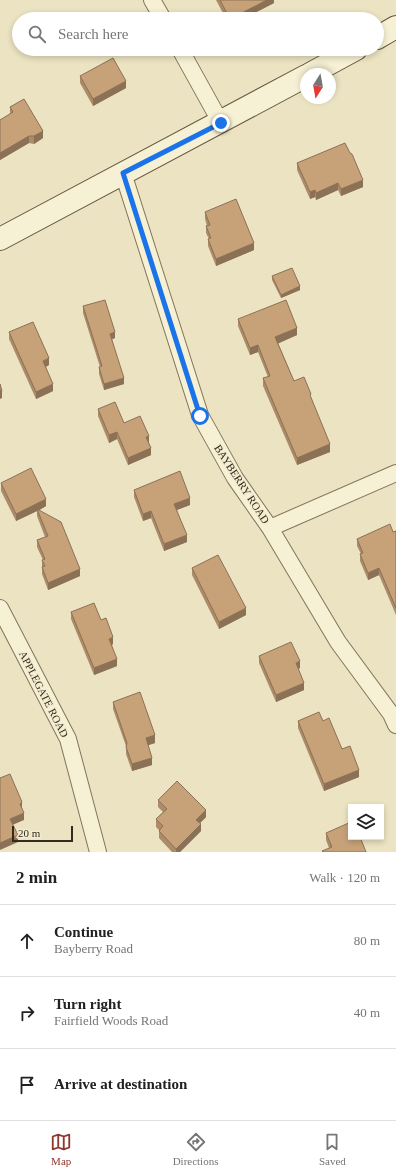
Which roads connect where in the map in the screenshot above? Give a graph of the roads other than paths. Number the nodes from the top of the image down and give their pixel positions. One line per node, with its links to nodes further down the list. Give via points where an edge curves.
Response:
1 (152, 0): 2 (street)
2 (159, 12)
3 (396, 27): 4 (main road)
4 (384, 34)
5 (184, 56): 9 (street)
6 (343, 56): 7 (main road)
7 (321, 68)
8 (300, 79): 9 (main road)
9 (221, 123): 10 (main road)
10 (123, 173): 11 (main road); 13 (street, BAYBERRY ROAD, via 200,416 235,478)
11 (0, 239)
12 (396, 473): 13 (street)
13 (270, 528): 15 (street, BAYBERRY ROAD, via 338,642)
14 (0, 608): 16 (street, APPLEGATE ROAD, via 68,739)
15 (396, 724)
16 (98, 852)

